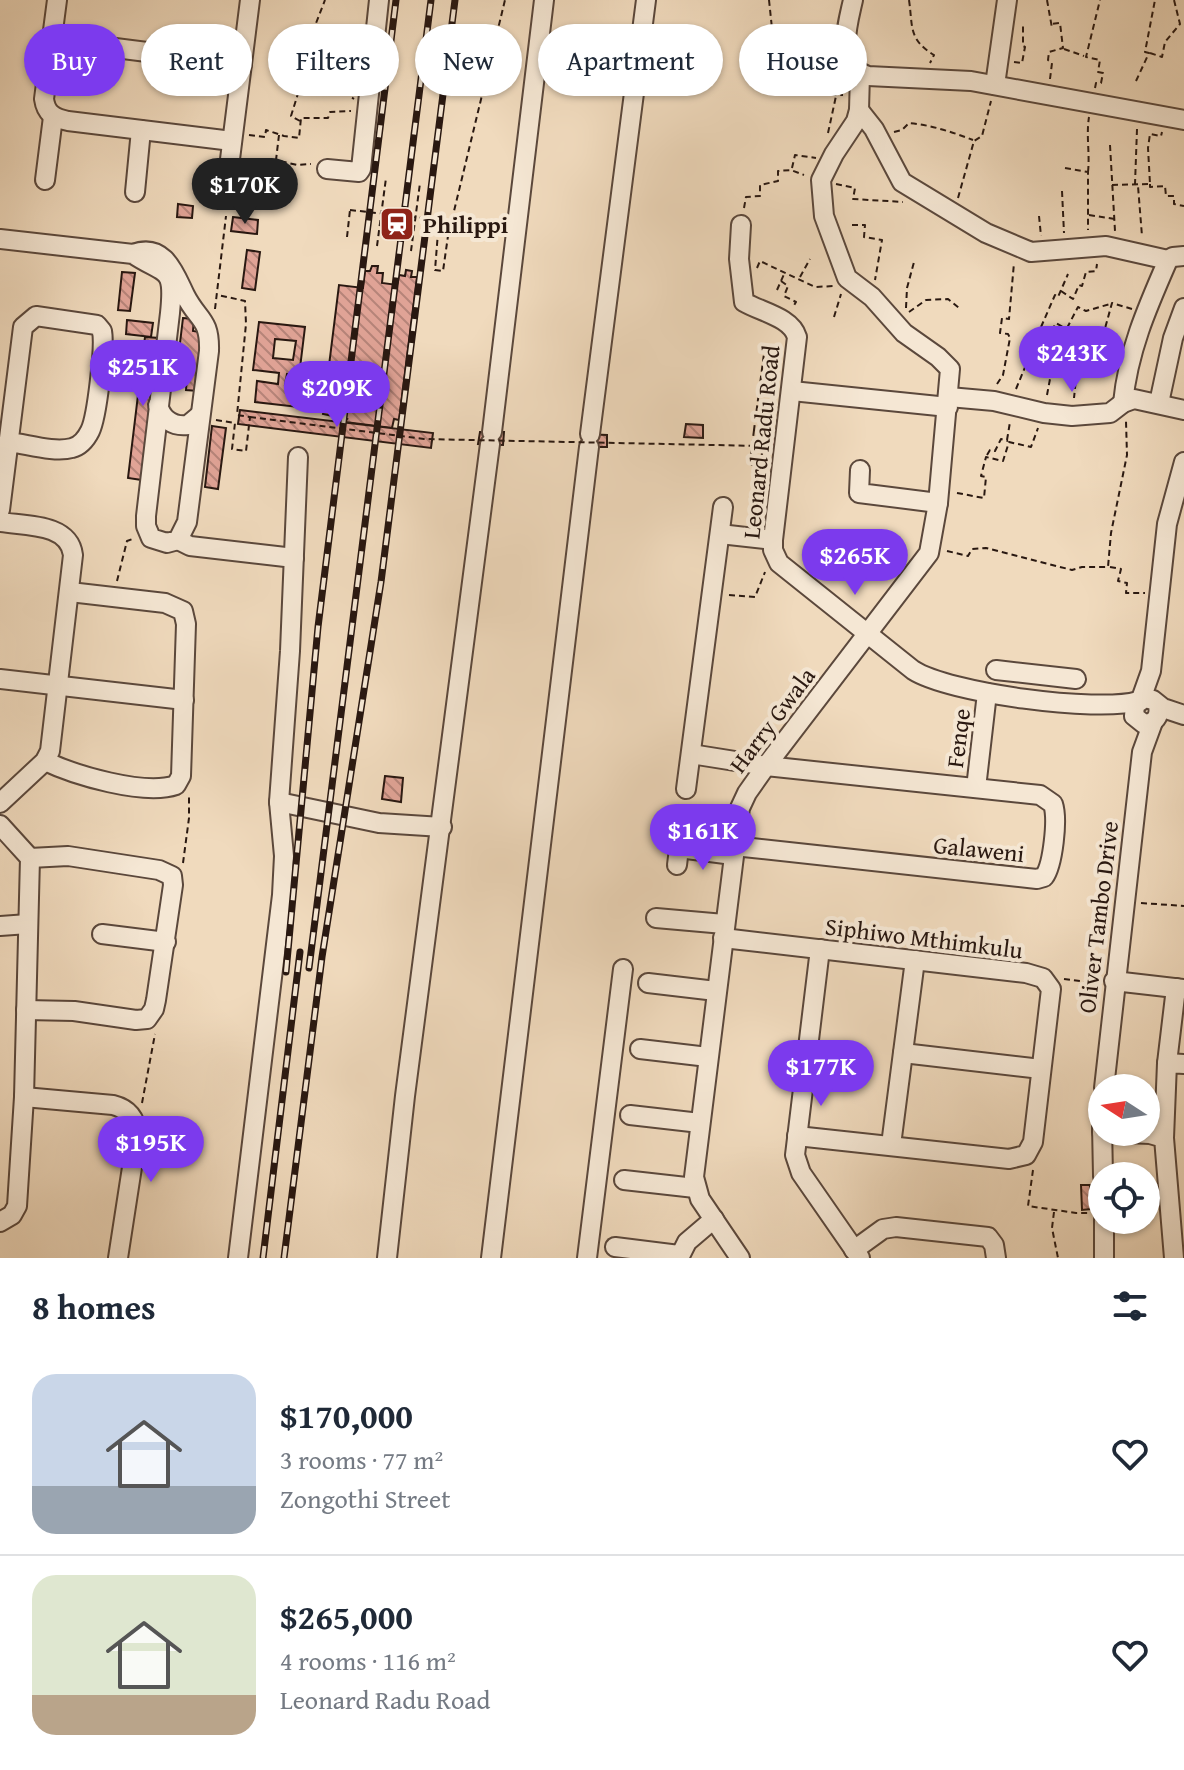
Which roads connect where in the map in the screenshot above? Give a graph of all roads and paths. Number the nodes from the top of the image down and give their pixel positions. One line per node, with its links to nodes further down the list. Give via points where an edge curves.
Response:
1 (57, 0): 16 (street)
2 (250, 0): 17 (street)
3 (325, 0): 18 (path)
4 (379, 0): 19 (street)
5 (505, 0): 72 (path, bridge, via 443,271 435,270 439,220)
6 (544, 0): 164 (street)
7 (646, 0): 217 (street)
8 (769, 0): 20 (path)
9 (853, 0): 21 (street)
10 (909, 0): 26 (path, via 914,36 934,55)
11 (1007, 0): 28 (street)
12 (1047, 0): 22 (path, via 1051,26 1060,23)
13 (1100, 0): 24 (path)
14 (1155, 0): 23 (path, via 1145,52)
15 (1174, 0): 23 (path, via 1180,24 1165,42 1162,57)
16 (54, 24)
17 (247, 24)
18 (316, 24)
19 (376, 24)
20 (772, 24)
21 (850, 24)
22 (1063, 48): 24 (path); 36 (path, via 1049,52)
23 (1149, 53): 27 (path)
24 (1086, 57): 38 (path, via 1100,60 1098,72 1103,73)
25 (867, 79): 26 (street)
26 (926, 80): 28 (street)
27 (1136, 81)
28 (995, 85): 36 (street); 50 (path, via 982,136)
29 (44, 96): 43 (street)
30 (238, 96): 48 (street)
31 (297, 96): 45 (path, via 291,116)
32 (351, 96): 37 (path)
33 (368, 96): 37 (street)
34 (836, 96): 52 (path)
35 (859, 96): 39 (street)
36 (1048, 96): 38 (street)
37 (367, 101): 54 (street, via 361,170)
38 (1092, 102): 40 (street); 56 (path)
39 (859, 110): 49 (street); 52 (street, via 852,128)
40 (1140, 110): 42 (street); 61 (path)
41 (351, 112): 45 (path)
42 (1165, 115): 44 (street); 62 (path, via 1161,136 1150,134)
43 (53, 117): 46 (street); 58 (street)
44 (1184, 120)
45 (301, 121): 47 (path, via 299,138)
46 (141, 130): 48 (street); 66 (street)
47 (280, 133): 48 (path); 54 (path, via 276,160)
48 (233, 135): 67 (street)
49 (878, 135): 50 (path, via 902,130 909,123); 64 (street)
50 (974, 141): 70 (path)
51 (1110, 145): 63 (path)
52 (830, 149): 55 (path, via 815,158 795,155); 59 (street)
53 (1065, 168): 56 (path)
54 (327, 169)
55 (791, 170): 59 (path); 74 (path, via 778,171 778,181 760,185 760,196 746,197)
56 (1088, 172): 71 (path)
57 (386, 178): 69 (path)
58 (45, 180)
59 (821, 180): 64 (path, via 855,188 853,199 903,203); 91 (street, via 824,216)
60 (420, 183): 72 (path)
61 (1135, 184): 62 (path); 63 (path); 83 (path, via 1141,202)
62 (1150, 184): 68 (path, via 1165,186 1166,196)
63 (1112, 185): 73 (path)
64 (908, 188): 70 (street)
65 (1062, 191): 81 (path)
66 (135, 192)
67 (225, 199): 96 (path)
68 (1184, 206)
69 (381, 214): 72 (path, bridge); 76 (path, bridge, via 350,210); 78 (path)
70 (951, 214): 80 (street)
71 (1088, 215): 73 (path); 79 (path)
72 (415, 218): 82 (path)
73 (1115, 219): 79 (path)
74 (741, 225): 92 (street)
75 (852, 225): 97 (path, via 865,225 864,237 882,240)
76 (347, 237)
77 (0, 239): 84 (street)
78 (377, 246)
79 (1101, 247): 81 (street); 83 (street); 95 (path, via 1096,271 1086,272 1073,299)
80 (1018, 248): 81 (street, via 1037,253); 112 (path, via 1009,319 1002,318 1000,333 1010,338 999,378)
81 (1063, 250)
82 (411, 251)
83 (1142, 253): 85 (street)
84 (133, 254): 104 (street, via 151,253 169,263); 113 (street, via 162,268 171,282)
85 (1176, 258): 101 (street)
86 (810, 259): 90 (path)
87 (914, 262): 99 (path, via 905,315 926,300 948,299)
88 (785, 271): 90 (path); 92 (path, via 760,261 751,279); 93 (path)
89 (1068, 274): 95 (path)
90 (800, 278): 91 (path, via 829,288)
91 (847, 278): 97 (street); 102 (path)
92 (741, 279): 103 (street, Leonard Radu Road, via 744,302)
93 (781, 281): 94 (path); 103 (path, via 788,286 784,296 796,302)
94 (777, 290)
95 (1061, 291): 105 (path)
96 (218, 295): 104 (path); 118 (path, via 245,301 237,415)
97 (872, 297): 109 (street, Harry Gwala, via 904,333 950,369)
98 (1112, 303): 101 (path); 106 (path, via 1086,311 1078,307); 107 (path, via 1104,332 1112,335 1109,344 1094,374)
99 (959, 308)
100 (1184, 308): 111 (street)
101 (1145, 313): 110 (street)
102 (834, 317)
103 (786, 323): 108 (street, Leonard Radu Road, via 797,337)
104 (207, 327): 115 (street)
105 (1040, 328): 106 (path, via 1051,332 1056,323); 112 (path)
106 (1069, 330): 107 (path, via 1089,342); 116 (path, via 1050,379)
107 (1079, 372): 117 (path)
108 (792, 391): 109 (street); 135 (street, Leonard Radu Road)
109 (948, 402): 112 (street); 128 (street, Harry Gwala)
110 (1123, 403): 111 (street); 117 (street, via 1110,413); 138 (path, via 1127,455)
111 (1159, 403): 114 (street)
112 (1007, 404): 116 (street); 121 (path)
113 (158, 405): 115 (street, via 173,424 188,425); 132 (street)
114 (1184, 410)
115 (208, 413): 118 (path, via 214,420 235,423 232,449 246,451); 134 (street, via 187,522)
116 (1044, 413): 117 (street); 121 (path, via 1031,447)
117 (1072, 416)
118 (250, 417): 123 (path, bridge, via 424,439)
119 (754, 430): 120 (path); 123 (path, via 752,469 760,469); 123 (path, via 765,346 775,347)
120 (779, 434)
121 (1008, 441): 125 (path, via 1001,439); 125 (path, via 1003,461)
122 (9, 442): 122 (street, via 27,322 40,316 97,325 103,348 92,426 85,439 64,449); 130 (street)
123 (762, 446)
124 (298, 457): 137 (street)
125 (986, 457): 128 (path, via 981,476 986,477 984,498)
126 (1184, 462): 142 (street, Oliver Tambo Drive, via 1171,502)
127 (860, 470): 128 (street, via 859,493)
128 (939, 497): 136 (street, Harry Gwala)
129 (723, 507): 133 (street)
130 (0, 510)
131 (0, 522): 140 (street, via 62,534 73,555)
132 (148, 532): 134 (street, via 157,542); 143 (path, via 127,541)
133 (720, 534): 135 (street); 141 (street)
134 (178, 540): 137 (street, via 190,546)
135 (773, 540): 139 (street, Leonard Radu Road)
136 (933, 543): 138 (path, via 968,556 972,549 986,548 1072,570); 144 (street, Harry Gwala)
137 (294, 558): 161 (street)
138 (1108, 567): 142 (path, via 1121,569 1118,581 1127,583 1126,593)
139 (784, 569): 141 (path, via 767,568 755,597); 144 (street, Leonard Radu Road)
140 (70, 592): 143 (street); 149 (street)
141 (712, 594): 155 (street)
142 (1159, 595): 153 (street, Oliver Tambo Drive)
143 (114, 598): 152 (street, via 165,603 183,611)
144 (867, 633): 150 (street, Leonard Radu Road, via 924,677); 157 (street, Harry Gwala)
145 (996, 670): 146 (street)
146 (1031, 674): 148 (street); 151 (street)
147 (0, 679): 149 (street)
148 (1076, 679)
149 (59, 686): 152 (street); 156 (street)
150 (987, 693): 151 (street, Leonard Radu Road); 159 (street, Fenqe)
151 (1029, 698): 153 (street, Leonard Radu Road)
152 (184, 700): 158 (street, via 182,769)
153 (1146, 711): 154 (street, Leonard Radu Road); 169 (street, Oliver Tambo Drive)
154 (1184, 715)
155 (691, 754): 157 (street, Galaweni); 160 (street)
156 (45, 761): 158 (street, via 96,780); 162 (street)
157 (766, 766): 159 (street, Galaweni); 166 (street, Harry Gwala, via 743,799)
158 (176, 785): 168 (path, via 190,796 190,807 182,866)
159 (976, 788): 166 (street, Galaweni, via 1040,795 1053,804 1056,814 1044,877)
160 (686, 789)
161 (279, 802): 164 (street, via 379,823); 215 (street, via 282,895)
162 (0, 803)
163 (0, 825): 167 (street)
164 (442, 827): 216 (street)
165 (679, 848): 166 (street)
166 (734, 850): 174 (street, Harry Gwala)
167 (30, 858): 168 (street, via 82,858); 172 (street)
168 (172, 876): 176 (street)
169 (1124, 901): 170 (path); 180 (street, Oliver Tambo Drive)
170 (1184, 906)
171 (656, 918): 174 (street, Siphiwo Mthimkulu)
172 (28, 924): 173 (street); 185 (street)
173 (0, 926)
174 (723, 931): 177 (street, Siphiwo Mthimkulu); 184 (street, Harry Gwala)
175 (102, 934): 176 (street)
176 (166, 942): 186 (street)
177 (820, 949): 178 (street, Siphiwo Mthimkulu); 197 (street)
178 (915, 960): 181 (street, Siphiwo Mthimkulu, via 1026,973); 188 (street)
179 (623, 969): 218 (street)
180 (1114, 981): 181 (path); 183 (street); 192 (street, Oliver Tambo Drive)
181 (1048, 982): 191 (street, Siphiwo Mthimkulu, via 1051,999)
182 (648, 983): 184 (street)
183 (1180, 989): 190 (street)
184 (716, 991): 189 (street, Harry Gwala)
185 (26, 1010): 186 (street, via 136,1020); 193 (street)
186 (151, 1015): 195 (path, via 154,1043 141,1106)
187 (640, 1049): 189 (street)
188 (903, 1053): 191 (street); 200 (street)
189 (708, 1057): 196 (street, Harry Gwala)
190 (1176, 1064): 199 (street)
191 (1041, 1069): 201 (street, Siphiwo Mthimkulu, via 1033,1142)
192 (1105, 1074)
193 (24, 1097): 195 (street, via 113,1105); 208 (street, via 17,1206)
194 (630, 1115): 196 (street)
195 (132, 1117): 214 (street, via 137,1135)
196 (700, 1123): 203 (street, Harry Gwala)
197 (797, 1136): 200 (street); 212 (street, via 797,1166)
198 (1160, 1137): 199 (street)
199 (1164, 1138): 204 (street)
200 (891, 1145): 201 (street, via 1009,1159)
201 (1026, 1155): 205 (path, via 1033,1166 1028,1206)
202 (624, 1180): 203 (street)
203 (695, 1188): 207 (street)
204 (1177, 1192): 224 (street)
205 (1054, 1210): 206 (path); 221 (path)
206 (1088, 1218)
207 (714, 1219): 213 (street); 219 (street)
208 (0, 1222)
209 (1101, 1234): 222 (street)
210 (1105, 1234): 223 (street)
211 (615, 1247): 213 (street)
212 (857, 1254): 220 (street, via 883,1229 896,1227 988,1237)
213 (679, 1256)
214 (118, 1258)
215 (238, 1258)
216 (387, 1258)
217 (491, 1258)
218 (587, 1258)
219 (740, 1258)
220 (996, 1258)
221 (1058, 1258)
222 (1104, 1258)
223 (1116, 1258)
224 (1174, 1258)

